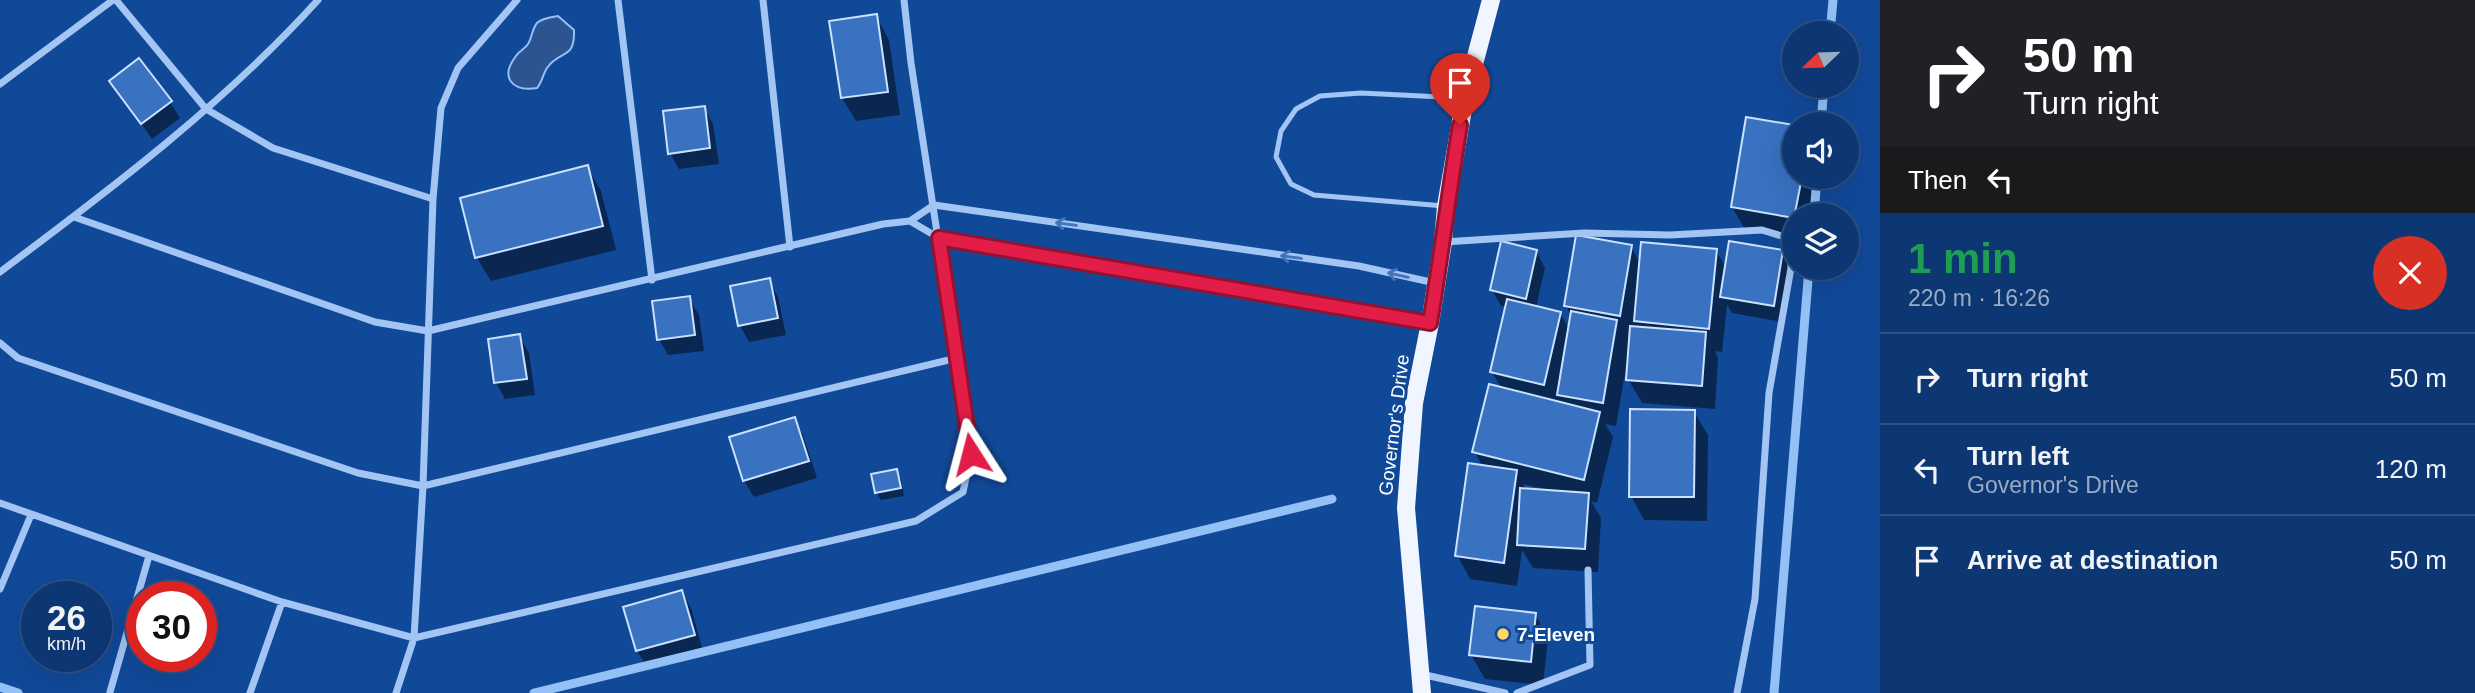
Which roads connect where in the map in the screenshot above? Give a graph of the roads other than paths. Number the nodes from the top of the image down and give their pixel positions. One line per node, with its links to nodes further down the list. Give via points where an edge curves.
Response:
1 (115, 0): 8 (street); 10 (street)
2 (318, 0): 10 (street)
3 (517, 0): 11 (street, via 458,68 441,108)
4 (618, 0): 20 (street)
5 (763, 0): 18 (street)
6 (904, 0): 12 (street)
7 (1491, 0): 9 (main road, Governor's Drive)
8 (0, 84)
9 (1465, 98): 13 (main road, Governor's Drive); 13 (lane, via 1362,93 1320,96 1296,109 1281,131 1276,158 1291,184 1314,195)
10 (206, 109): 11 (street, via 273,148); 14 (street)
11 (433, 199): 23 (street)
12 (934, 205): 15 (street); 16 (street); 21 (street, one-way to 12, via 1359,266)
13 (1446, 206): 17 (main road, Governor's Drive)
14 (74, 217): 19 (street); 23 (street, via 375,322)
15 (910, 221): 16 (street); 18 (street)
16 (939, 238): 22 (street); 25 (street)
17 (1443, 242): 21 (main road, Governor's Drive); 41 (street, via 1584,233 1762,230 1785,237 1791,268 1769,393 1755,599)
18 (790, 247): 20 (street)
19 (0, 272)
20 (652, 280): 23 (street)
21 (1436, 284): 22 (main road, Governor's Drive)
22 (1430, 323): 34 (main road, Governor's Drive, via 1414,403 1406,508)
23 (428, 331): 26 (street)
24 (0, 343): 26 (street, via 31,363 358,473)
25 (957, 358): 26 (street); 33 (street, via 971,454 963,492 916,521)
26 (423, 486): 33 (street)
27 (0, 503): 28 (street)
28 (31, 515): 29 (street); 31 (street)
29 (149, 556): 32 (street); 35 (street)
30 (1588, 570): 40 (street, via 1590,665)
31 (0, 589)
32 (282, 602): 33 (street); 36 (street)
33 (414, 638): 37 (street)
34 (1420, 673): 38 (main road, Governor's Drive); 39 (street)
35 (110, 692)
36 (250, 693)
37 (396, 693)
38 (1422, 693)
39 (1505, 693)
40 (1517, 693)
41 (1737, 693)

